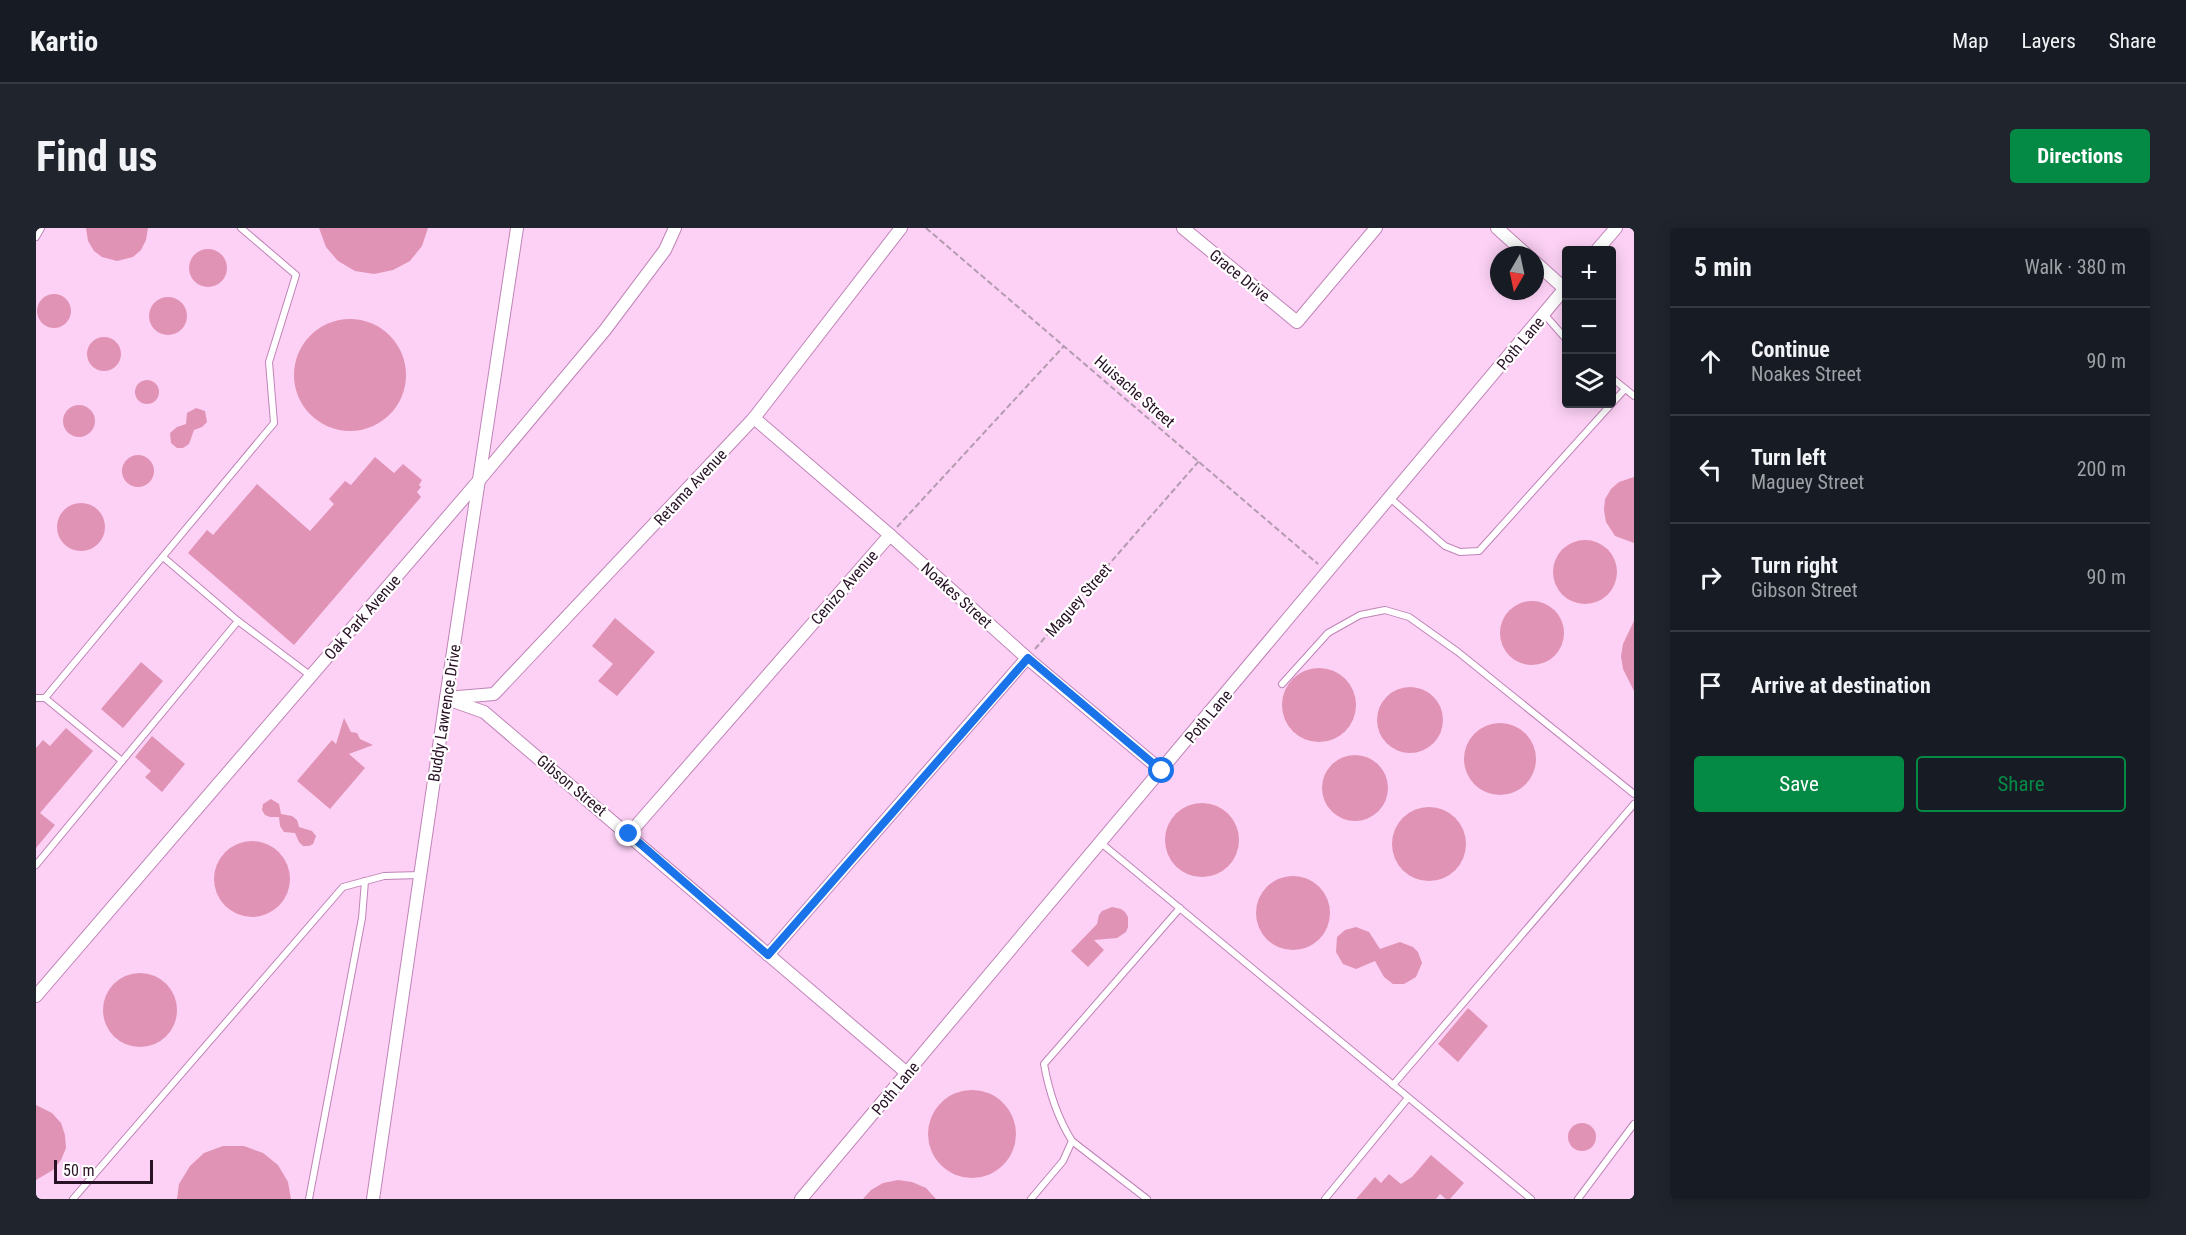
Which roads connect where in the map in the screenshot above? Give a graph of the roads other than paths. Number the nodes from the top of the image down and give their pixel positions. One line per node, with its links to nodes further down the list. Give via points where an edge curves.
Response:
1 (42, 228): 10 (lane)
2 (242, 228): 25 (lane, via 296,275 268,362 273,423)
3 (518, 228): 22 (street, Buddy Lawrence Drive)
4 (675, 228): 22 (street, Oak Park Avenue, via 665,250 605,330)
5 (901, 228): 21 (street, Retama Avenue)
6 (1183, 228): 7 (street, Grace Drive, via 1297,322)
7 (1376, 228)
8 (1497, 228): 11 (street)
9 (1616, 228): 12 (street)
10 (36, 237)
11 (1517, 246)
12 (1600, 246)
13 (1544, 270): 14 (street)
14 (1562, 285)
15 (1562, 293): 16 (street, Poth Lane)
16 (1544, 314): 17 (lane); 23 (street, Poth Lane)
17 (1562, 334)
18 (1616, 382): 19 (lane)
19 (1625, 389): 20 (lane); 23 (lane, via 1479,551 1461,552 1445,546)
20 (1634, 396)
21 (754, 418): 24 (street, Noakes Street); 32 (street, Retama Avenue, via 494,694)
22 (481, 478): 28 (street, Oak Park Avenue); 32 (street, Buddy Lawrence Drive)
23 (1390, 498): 34 (street, Poth Lane)
24 (890, 535): 27 (street, Noakes Street); 37 (street, Cenizo Avenue)
25 (163, 557): 26 (lane); 31 (lane)
26 (238, 621): 28 (lane); 33 (lane)
27 (1028, 658): 34 (street, Noakes Street); 43 (street)
28 (311, 676): 44 (street, Oak Park Avenue)
29 (1282, 684): 35 (lane, via 1328,633 1360,615 1385,610 1409,617)
30 (36, 698): 31 (lane)
31 (45, 698): 33 (lane)
32 (446, 698): 37 (street, Gibson Street, via 484,712); 40 (street, Buddy Lawrence Drive)
33 (122, 761): 39 (lane)
34 (1162, 771): 38 (street, Poth Lane)
35 (1634, 794)
36 (1634, 804): 46 (lane)
37 (629, 834): 43 (street, Gibson Street)
38 (1101, 843): 42 (lane); 45 (street, Poth Lane)
39 (36, 866)
40 (420, 874): 41 (lane); 52 (street, Buddy Lawrence Drive)
41 (366, 880): 50 (lane, via 343,887); 51 (lane)
42 (1180, 908): 46 (lane); 49 (lane, via 1044,1064 1061,1123)
43 (768, 955): 45 (street, Gibson Street)
44 (36, 996)
45 (908, 1074): 53 (street, Poth Lane)
46 (1393, 1085): 47 (lane)
47 (1408, 1098): 56 (lane); 57 (lane)
48 (1634, 1124): 58 (lane)
49 (1072, 1141): 54 (lane, via 1063,1161); 55 (lane)
50 (73, 1199)
51 (309, 1199)
52 (373, 1199)
53 (801, 1199)
54 (1031, 1199)
55 (1147, 1199)
56 (1325, 1199)
57 (1531, 1199)
58 (1578, 1199)

